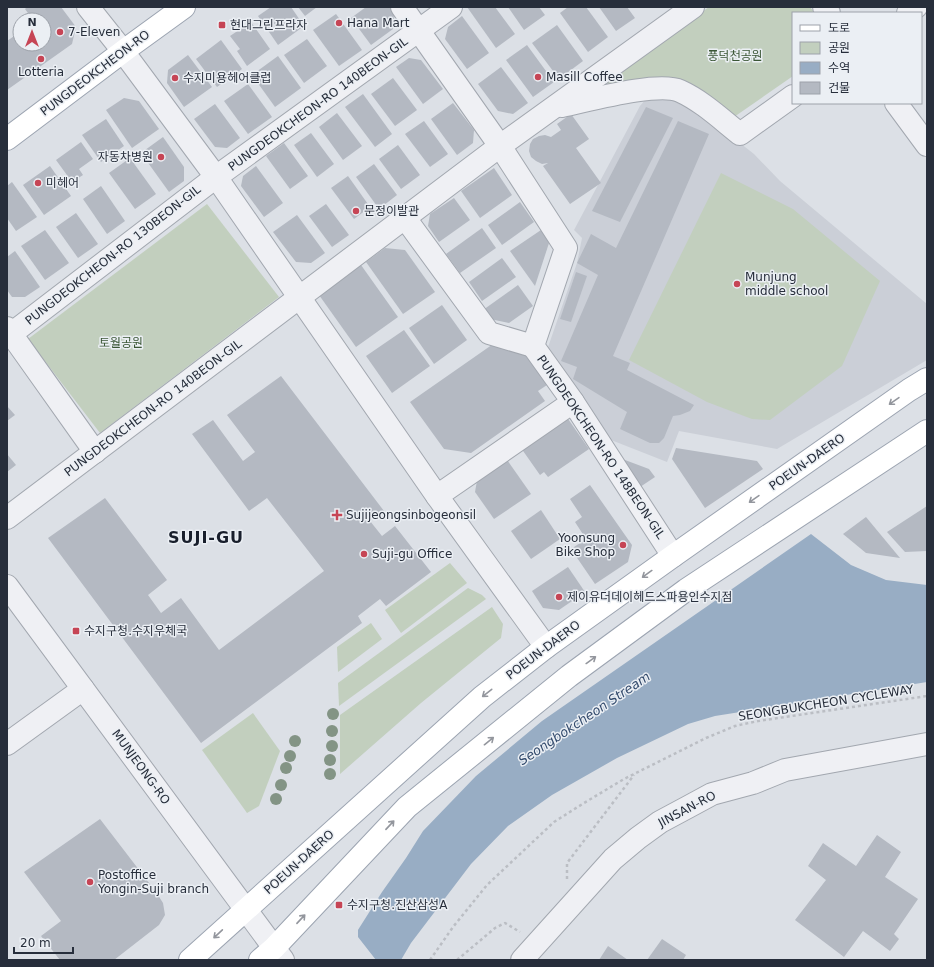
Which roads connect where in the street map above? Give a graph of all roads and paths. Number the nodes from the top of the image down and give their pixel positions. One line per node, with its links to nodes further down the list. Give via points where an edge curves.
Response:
1 (88, 7): 7 (street, PUNGDEOKCHEON-RO 140BEON-GIL)
2 (184, 7): 7 (main road, PUNGDEOKCHEON-RO)
3 (402, 7): 6 (street, PUNGDEOKCHEON-RO 148BEON-GIL)
4 (451, 7): 6 (street)
5 (693, 7): 10 (street)
6 (419, 31): 13 (street, PUNGDEOKCHEON-RO 148BEON-GIL); 14 (street, PUNGDEOKCHEON-RO 140BEON-GIL)
7 (123, 51): 11 (main road, PUNGDEOKCHEON-RO); 14 (street, PUNGDEOKCHEON-RO 140BEON-GIL)
8 (792, 97): 10 (street, via 740,134 698,101 678,90 666,88 630,92)
9 (897, 104): 12 (street)
10 (553, 108): 13 (street)
11 (7, 139)
12 (927, 145)
13 (500, 146): 15 (street, PUNGDEOKCHEON-RO 140BEON-GIL); 18 (street, PUNGDEOKCHEON-RO 148BEON-GIL, via 566,248)
14 (216, 176): 16 (street, PUNGDEOKCHEON-RO 140BEON-GIL); 17 (street, PUNGDEOKCHEON-RO 130BEON-GIL)
15 (405, 218): 16 (street, PUNGDEOKCHEON-RO 140BEON-GIL); 18 (street, via 489,333)
16 (299, 297): 22 (street, PUNGDEOKCHEON-RO 140BEON-GIL); 23 (street, PUNGDEOKCHEON-RO 140BEON-GIL)
17 (9, 331): 22 (street, PUNGDEOKCHEON-RO 130BEON-GIL)
18 (533, 346): 20 (street, PUNGDEOKCHEON-RO 148BEON-GIL)
19 (927, 379): 25 (main road, POEUN-DAERO, one-way to 25)
20 (573, 402): 23 (street); 25 (street, PUNGDEOKCHEON-RO 148BEON-GIL)
21 (927, 431): 36 (main road, one-way to 21, via 407,807 569,676 686,590)
22 (95, 452): 24 (street, PUNGDEOKCHEON-RO 140BEON-GIL)
23 (437, 496): 27 (street, PUNGDEOKCHEON-RO 140BEON-GIL)
24 (7, 518)
25 (673, 556): 27 (main road, POEUN-DAERO, one-way to 27)
26 (7, 586): 28 (street, MUNJEONG-RO)
27 (546, 647): 33 (main road, POEUN-DAERO, one-way to 33, via 482,697)
28 (83, 689): 30 (street); 33 (street, MUNJEONG-RO)
29 (927, 696): 32 (path, SEONGBUKCHEON CYCLEWAY, via 735,726)
30 (7, 744)
31 (927, 744): 34 (street, JINSAN-RO, via 785,770 752,783 712,794 660,822 613,858)
32 (634, 774): 34 (path, via 567,863); 38 (path, SEONGBUKCHEON CYCLEWAY, via 554,822 487,885)
33 (246, 909): 36 (street, MUNJEONG-RO); 37 (main road, POEUN-DAERO, one-way to 37)
34 (566, 912): 40 (street, JINSAN-RO)
35 (524, 935): 39 (path, via 505,923 495,928)
36 (272, 956)
37 (190, 960)
38 (430, 960)
39 (457, 960)
40 (522, 960)

